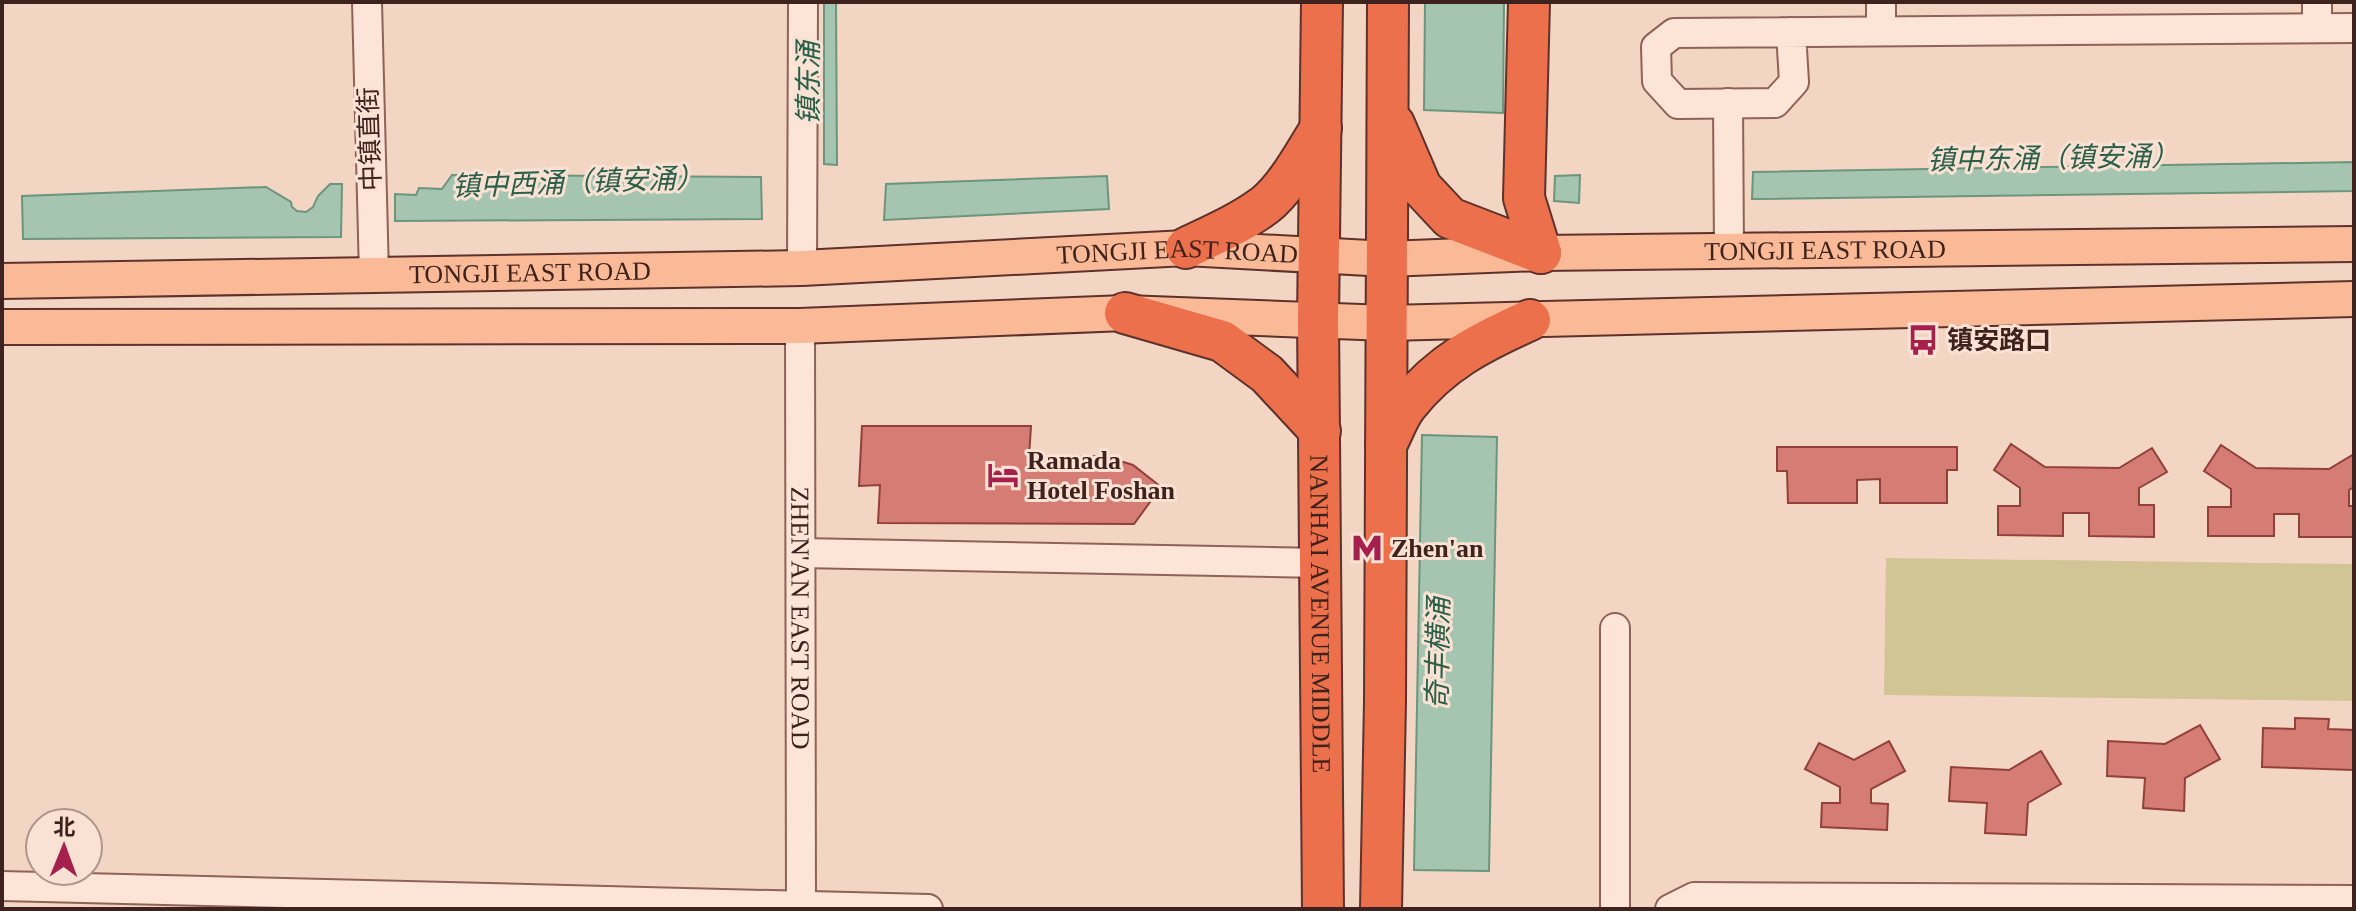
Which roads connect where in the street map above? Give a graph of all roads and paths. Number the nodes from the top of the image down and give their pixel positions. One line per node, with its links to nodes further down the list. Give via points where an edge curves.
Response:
1 (367, 2): 22 (street, 中镇直街)
2 (803, 2): 21 (street)
3 (1322, 2): 14 (highway, NANHAI AVENUE MIDDLE)
4 (1388, 2): 13 (highway)
5 (1529, 2): 18 (highway, via 1524,198)
6 (1881, 2): 10 (street)
7 (2317, 15): 8 (street); 9 (street)
8 (2161, 16): 10 (street)
9 (2354, 28)
10 (1881, 31): 11 (street)
11 (1791, 32): 12 (street, via 1794,82 1775,103); 12 (street, via 1674,33 1656,47 1657,81 1678,104)
12 (1728, 103): 17 (street)
13 (1388, 111): 18 (highway, via 1421,187 1450,218); 20 (highway)
14 (1321, 128): 16 (highway, via 1268,203); 19 (highway, NANHAI AVENUE MIDDLE)
15 (2354, 244): 17 (main road, TONGJI EAST ROAD)
16 (1186, 248): 19 (main road, TONGJI EAST ROAD); 21 (main road, TONGJI EAST ROAD)
17 (1729, 251): 18 (main road, TONGJI EAST ROAD)
18 (1541, 253): 20 (main road, TONGJI EAST ROAD)
19 (1319, 254): 20 (main road, TONGJI EAST ROAD); 26 (highway, NANHAI AVENUE MIDDLE)
20 (1387, 259): 28 (highway)
21 (802, 268): 22 (main road, TONGJI EAST ROAD)
22 (374, 275): 23 (main road, TONGJI EAST ROAD)
23 (2, 281)
24 (2354, 299): 27 (main road, TONGJI EAST ROAD)
25 (1125, 313): 26 (main road, TONGJI EAST ROAD); 29 (main road, TONGJI EAST ROAD); 31 (highway, via 1222,341 1267,374)
26 (1318, 319): 28 (main road, TONGJI EAST ROAD); 31 (highway, NANHAI AVENUE MIDDLE)
27 (1530, 320): 28 (main road, TONGJI EAST ROAD); 32 (highway, via 1449,363 1405,407)
28 (1387, 323): 32 (highway)
29 (800, 326): 30 (main road, TONGJI EAST ROAD); 33 (street, ZHEN'AN EAST ROAD)
30 (2, 327)
31 (1320, 431): 34 (highway, NANHAI AVENUE MIDDLE)
32 (1386, 445): 41 (highway)
33 (801, 553): 34 (street); 38 (street, ZHEN'AN EAST ROAD)
34 (1321, 563): 40 (highway, NANHAI AVENUE MIDDLE)
35 (1615, 628): 42 (street)
36 (2, 886): 38 (street)
37 (2354, 900): 43 (street, via 1694,897)
38 (801, 907): 39 (street)
39 (928, 909)
40 (1323, 909)
41 (1381, 909)
42 (1615, 909)
43 (1670, 909)

